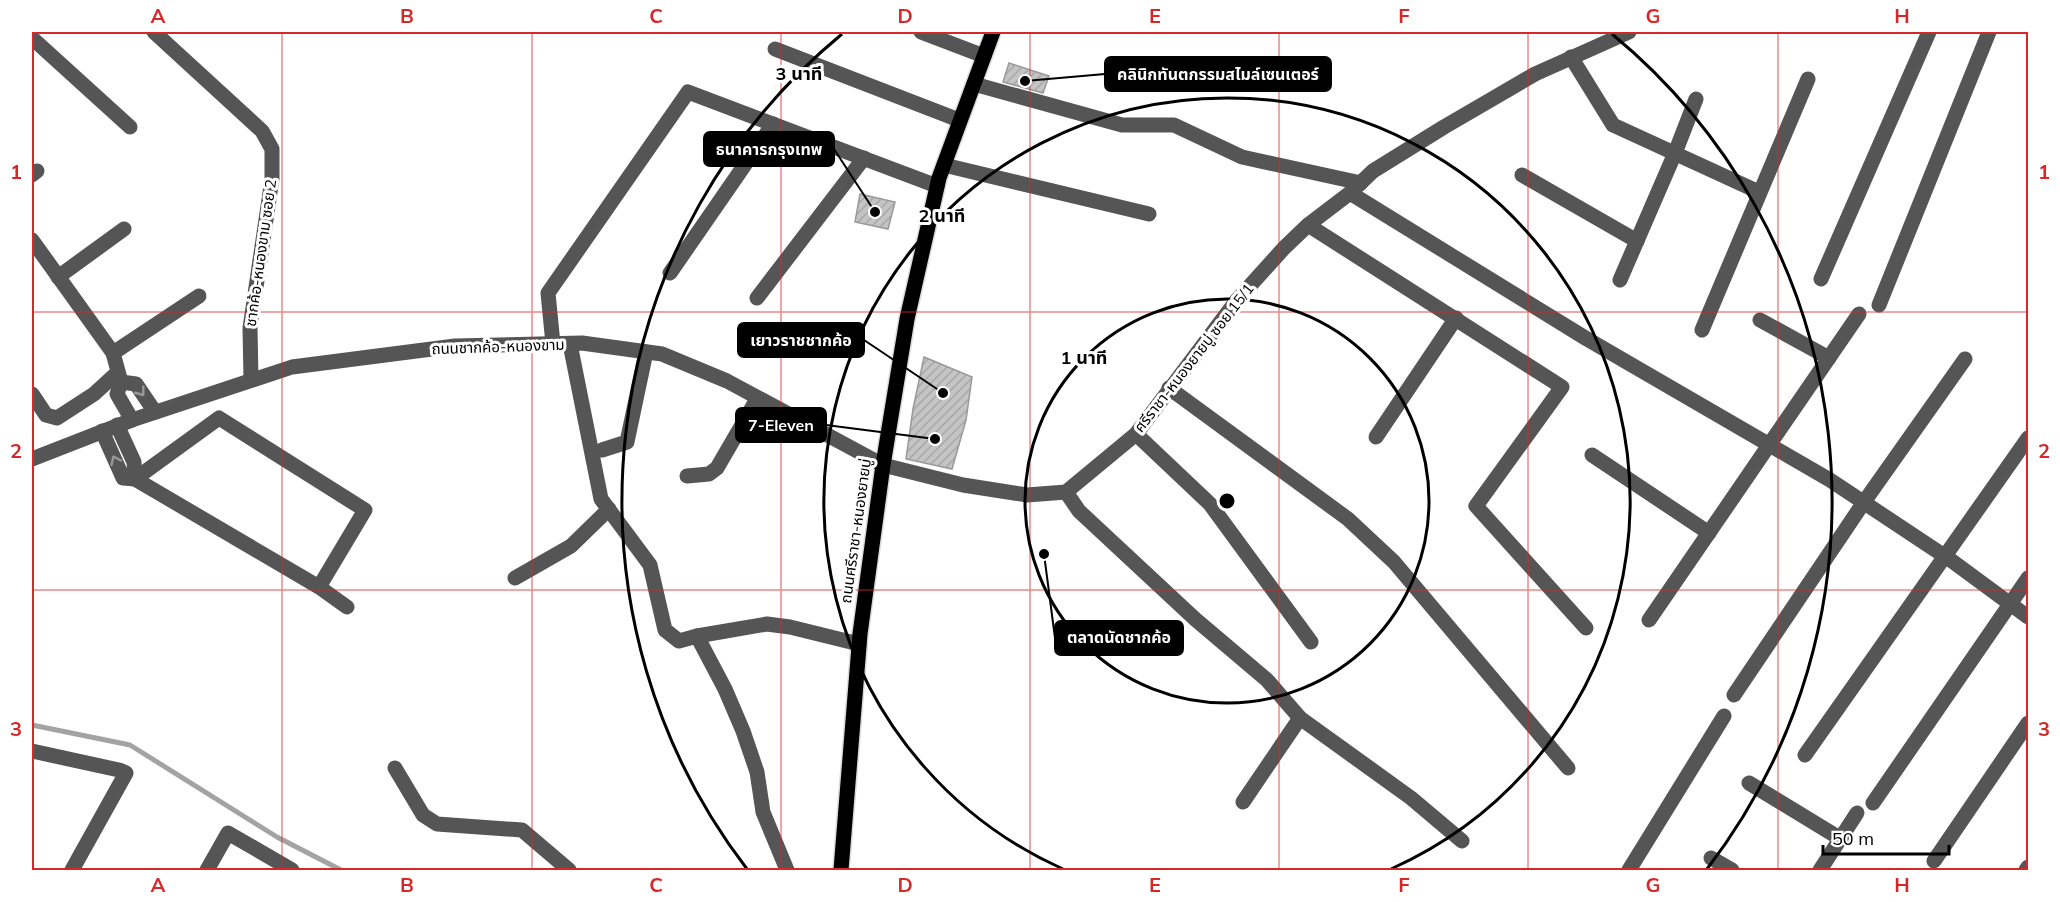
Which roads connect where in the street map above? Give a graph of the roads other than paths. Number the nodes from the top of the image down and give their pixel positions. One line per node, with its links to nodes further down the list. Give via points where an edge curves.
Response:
1 (154, 32): 47 (street, ชากค้อ-หนองขาม ซอย 2, via 262,131 272,149 272,179 250,328)
2 (921, 32): 9 (street)
3 (993, 32): 9 (main road, ถนนศรีราชา-หนองยายบู่)
4 (1629, 32): 10 (street, ศรีราชา-หนองยายบู่ ซอย 15/1)
5 (1929, 32): 31 (street)
6 (1989, 32): 35 (street)
7 (32, 38): 16 (street)
8 (775, 49): 14 (street)
9 (984, 56): 12 (main road, ถนนศรีราชา-หนองยายบู่)
10 (1571, 57): 17 (street, via 1613,124); 22 (street, ศรีราชา-หนองยายบู่ ซอย 15/1, via 1444,127 1373,171)
11 (1808, 79): 23 (street)
12 (974, 84): 14 (main road, ถนนศรีราชา-หนองยายบู่); 22 (street, via 1122,125 1174,125 1242,157)
13 (1696, 99): 17 (street)
14 (959, 120): 19 (main road, ถนนศรีราชา-หนองยายบู่)
15 (773, 124): 18 (street); 29 (street); 40 (street, via 688,92 548,293)
16 (130, 127)
17 (1675, 153): 23 (street); 28 (street)
18 (864, 158): 21 (street); 34 (street)
19 (944, 165): 21 (main road, ถนนศรีราชา-หนองยายบู่); 24 (street)
20 (1522, 175): 28 (street)
21 (937, 186): 61 (main road, ถนนศรีราชา-หนองยายบู่, via 907,319)
22 (1356, 188): 25 (street, ศรีราชา-หนองยายบู่ ซอย 15/1); 57 (street, via 1587,339)
23 (1759, 192): 39 (street)
24 (1149, 214)
25 (1308, 225): 37 (street); 48 (street, ศรีราชา-หนองยายบู่ ซอย 15/1, via 1237,300)
26 (124, 229): 30 (street)
27 (32, 240): 30 (street)
28 (1637, 241): 32 (street)
29 (670, 273)
30 (58, 277): 43 (street)
31 (1821, 279)
32 (1620, 280)
33 (199, 296): 43 (street)
34 (757, 298)
35 (1879, 305)
36 (1859, 314): 44 (street)
37 (1456, 318): 55 (street); 76 (street, via 1562,387 1476,506)
38 (1760, 320): 44 (street)
39 (1702, 330)
40 (553, 344): 41 (street, ถนนชากค้อ-หนองขาม); 47 (street, ถนนชากค้อ-หนองขาม, via 455,346 292,367)
41 (570, 344): 42 (street, ถนนชากค้อ-หนองขาม); 66 (street, via 601,499)
42 (646, 352): 50 (street, ถนนชากค้อ-หนองขาม, via 662,354 727,381); 58 (street, via 627,442)
43 (113, 353): 46 (street)
44 (1829, 358): 57 (street)
45 (1965, 359): 65 (street)
46 (120, 377): 49 (street, via 57,418 46,415); 51 (street, one-way to 51, via 136,384); 52 (street, via 117,394)
47 (251, 380): 51 (street, ถนนชากค้อ-หนองขาม)
48 (1169, 388): 54 (street, ศรีราชา-หนองยายบู่ ซอย 15/1); 87 (street, via 1348,519 1394,562)
49 (32, 394)
50 (757, 399): 61 (street, ถนนชากค้อ-หนองขาม); 62 (street, via 717,468 709,474)
51 (155, 412): 52 (street, ถนนชากค้อ-หนองขาม)
52 (132, 420): 53 (street, ถนนชากค้อ-หนองขาม)
53 (109, 428): 60 (street, ถนนชากค้อ-หนองขาม); 63 (street, via 134,462)
54 (1136, 434): 64 (street, ศรีราชา-หนองยายบู่ ซอย 15/1); 78 (street, via 1210,504)
55 (1376, 437)
56 (2028, 438): 68 (street)
57 (1770, 445): 65 (street); 67 (street)
58 (602, 450)
59 (1592, 455): 67 (street)
60 (32, 459)
61 (883, 465): 64 (street, via 963,485 1027,495); 79 (main road, ถนนศรีราชา-หนองยายบู่)
62 (687, 476)
63 (135, 480): 71 (street); 71 (street, via 219,418 365,510)
64 (1066, 492): 82 (street, via 1080,511 1195,619 1267,680)
65 (1864, 502): 68 (street); 80 (street)
66 (609, 509): 69 (street, via 571,546); 77 (street, via 650,565 665,630 680,641)
67 (1710, 533): 75 (street)
68 (1945, 557): 72 (street); 85 (street)
69 (515, 578)
70 (2028, 578): 72 (street)
71 (319, 587): 73 (street)
72 (2011, 604): 74 (street); 90 (street)
73 (347, 607)
74 (2028, 617)
75 (1650, 620)
76 (1586, 628)
77 (697, 636): 79 (street, via 767,624); 101 (street, via 742,730 757,772 763,812)
78 (1311, 642)
79 (859, 644): 102 (main road, ถนนศรีราชา-หนองยายบู่)
80 (1734, 694)
81 (1724, 716): 103 (street)
82 (1300, 718): 89 (street); 93 (street, via 1411,798)
83 (2028, 723): 95 (street)
84 (32, 751): 97 (street, via 126,773)
85 (1805, 755)
86 (395, 768): 100 (street, via 423,815 437,824 522,830)
87 (1569, 768)
88 (1749, 783): 92 (street)
89 (1243, 802)
90 (1873, 803)
91 (1857, 813): 92 (street)
92 (1841, 839): 105 (street)
93 (1462, 841)
94 (1711, 858): 104 (street)
95 (1934, 861)
96 (2028, 867): 106 (street)
97 (72, 870)
98 (207, 870): 99 (street, via 228,833)
99 (292, 870)
100 (569, 870)
101 (787, 870)
102 (841, 870)
103 (1629, 870)
104 (1732, 870)
105 (1820, 870)
106 (2026, 870)

